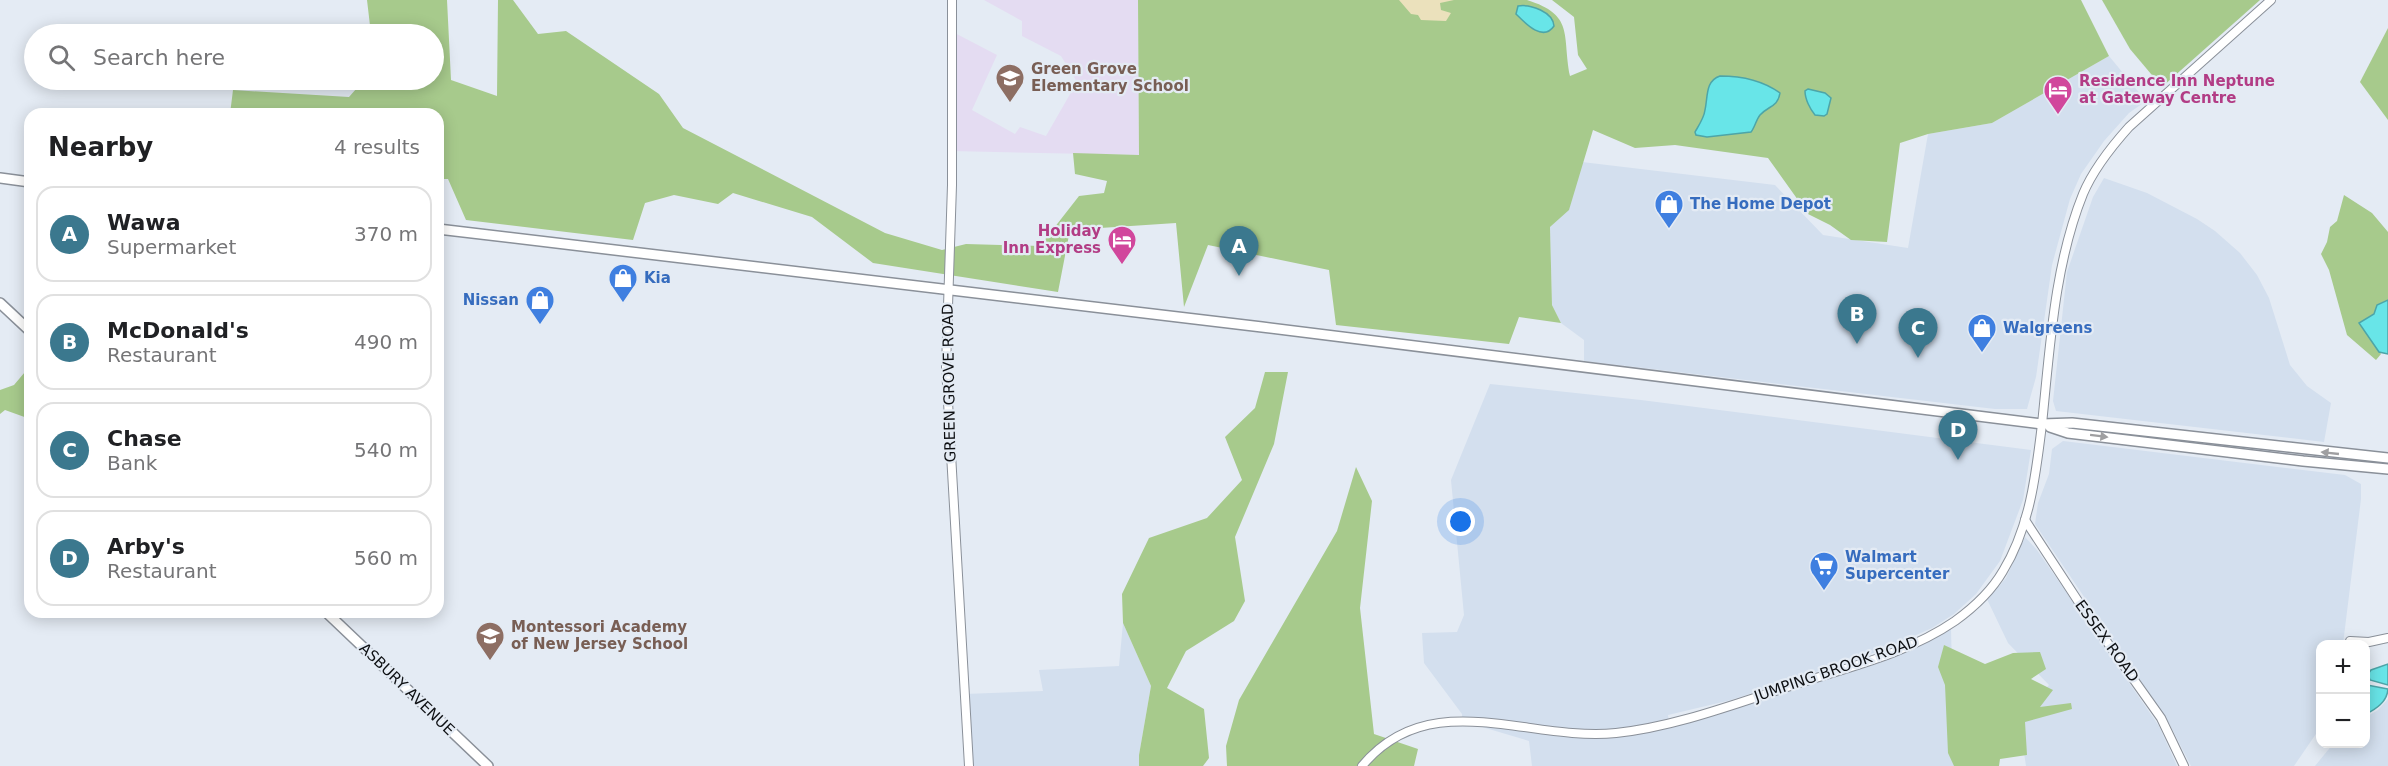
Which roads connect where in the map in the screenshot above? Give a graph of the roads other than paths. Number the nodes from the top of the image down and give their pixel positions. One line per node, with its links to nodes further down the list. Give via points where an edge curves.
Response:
1 (952, 0): 6 (street, GREEN GROVE ROAD)
2 (2271, 0): 9 (street, JUMPING BROOK ROAD, via 2130,127 2087,185 2060,278)
3 (0, 178): 4 (main road)
4 (24, 181)
5 (444, 230): 6 (main road)
6 (948, 290): 9 (main road); 17 (street, GREEN GROVE ROAD, via 948,433)
7 (0, 303): 8 (main road)
8 (24, 325)
9 (2042, 424): 10 (main road, one-way to 9, via 2072,423); 11 (main road, one-way to 11, via 2068,432); 12 (street, JUMPING BROOK ROAD)
10 (2388, 459)
11 (2388, 469)
12 (2025, 520): 18 (street, JUMPING BROOK ROAD, via 1993,586 1947,626 1887,655 1732,705 1638,729 1594,733 1461,722 1418,726 1384,742); 19 (street, ESSEX ROAD, via 2161,718)
13 (332, 618): 16 (main road, ASBURY AVENUE)
14 (2388, 638): 15 (street)
15 (2370, 642)
16 (488, 766)
17 (969, 766)
18 (1362, 766)
19 (2184, 766)

